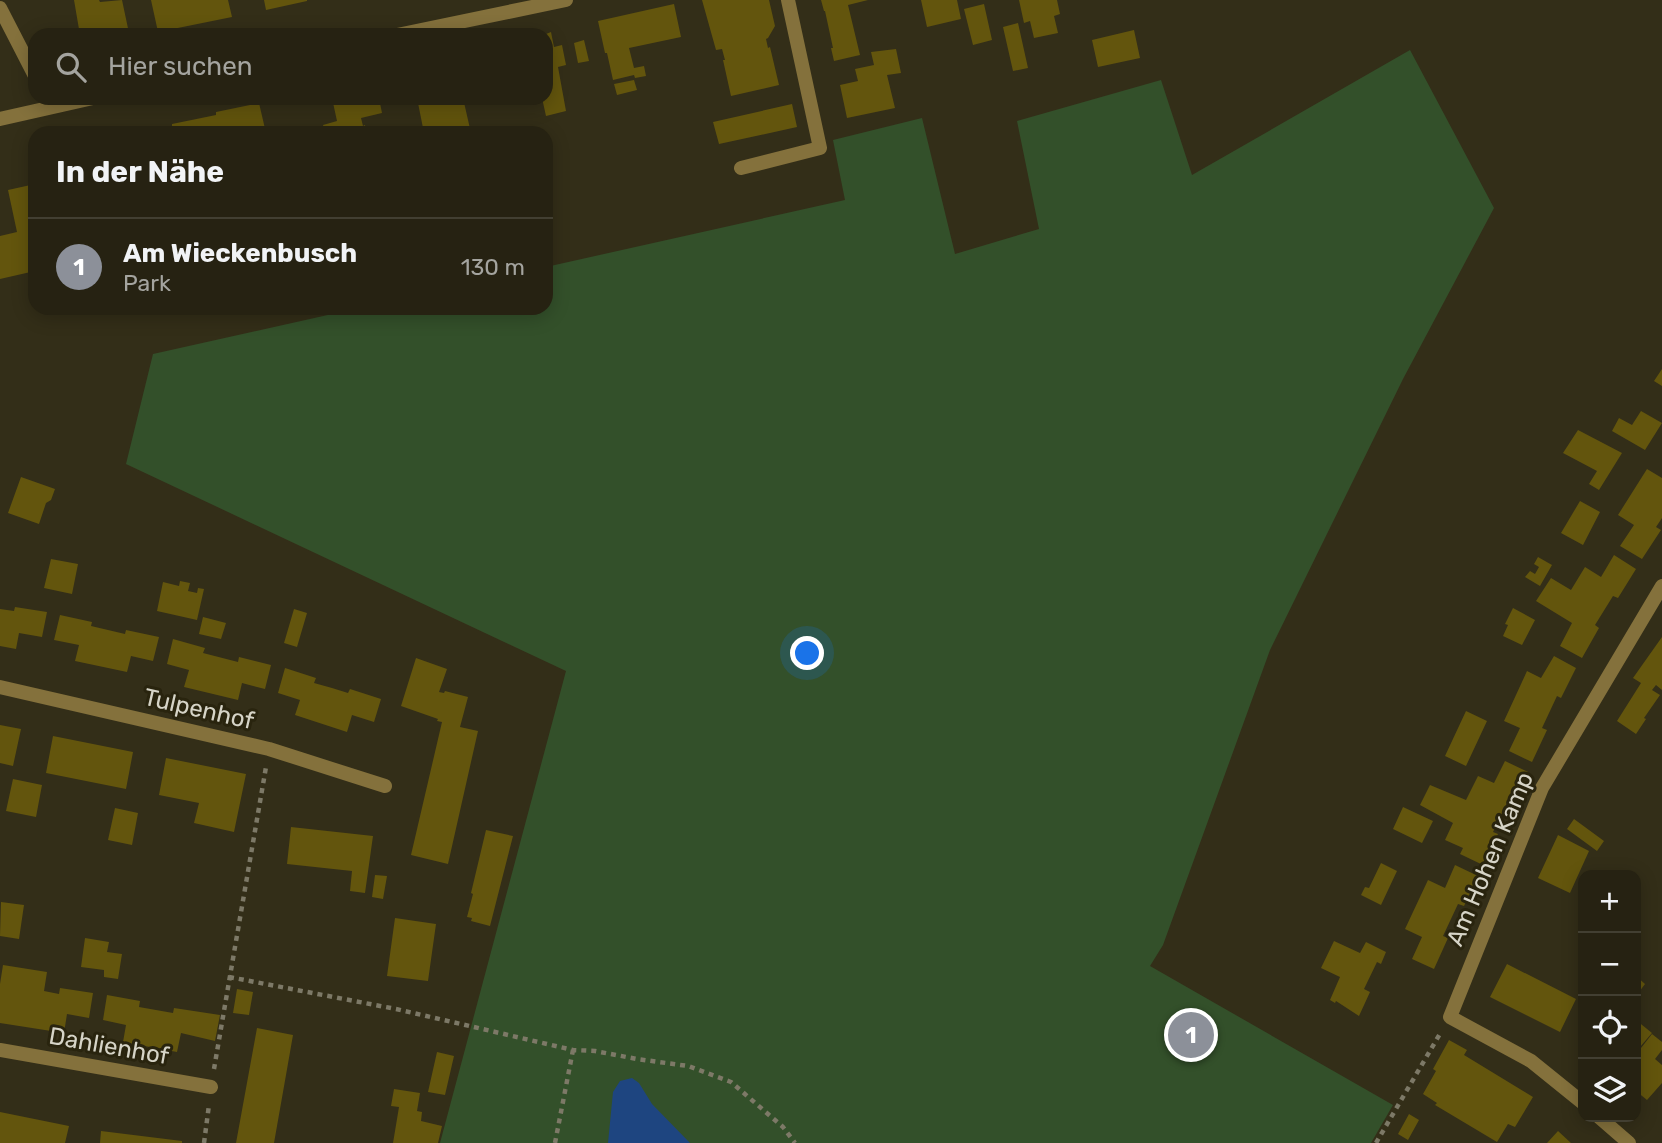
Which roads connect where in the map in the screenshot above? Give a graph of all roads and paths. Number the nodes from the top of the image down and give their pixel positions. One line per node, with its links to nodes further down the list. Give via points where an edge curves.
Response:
1 (566, 0): 4 (street)
2 (788, 0): 8 (street, via 820,148)
3 (0, 8): 5 (street)
4 (431, 28)
5 (28, 62)
6 (40, 105): 7 (street)
7 (0, 119)
8 (741, 169)
9 (1662, 586): 14 (street, Am Hohen Kamp, via 1542,788)
10 (0, 687): 11 (street, Tulpenhof)
11 (269, 749): 12 (street, Tulpenhof); 13 (path)
12 (385, 786)
13 (229, 977): 16 (path); 17 (path)
14 (1450, 1017): 18 (street, via 1531,1061); 23 (path)
15 (0, 1050): 17 (street, Dahlienhof)
16 (572, 1050): 21 (path); 22 (path, via 688,1066 731,1082)
17 (211, 1087): 20 (path)
18 (1578, 1099)
19 (1606, 1122): 24 (street)
20 (204, 1143)
21 (555, 1143)
22 (795, 1143)
23 (1376, 1143)
24 (1629, 1143)

